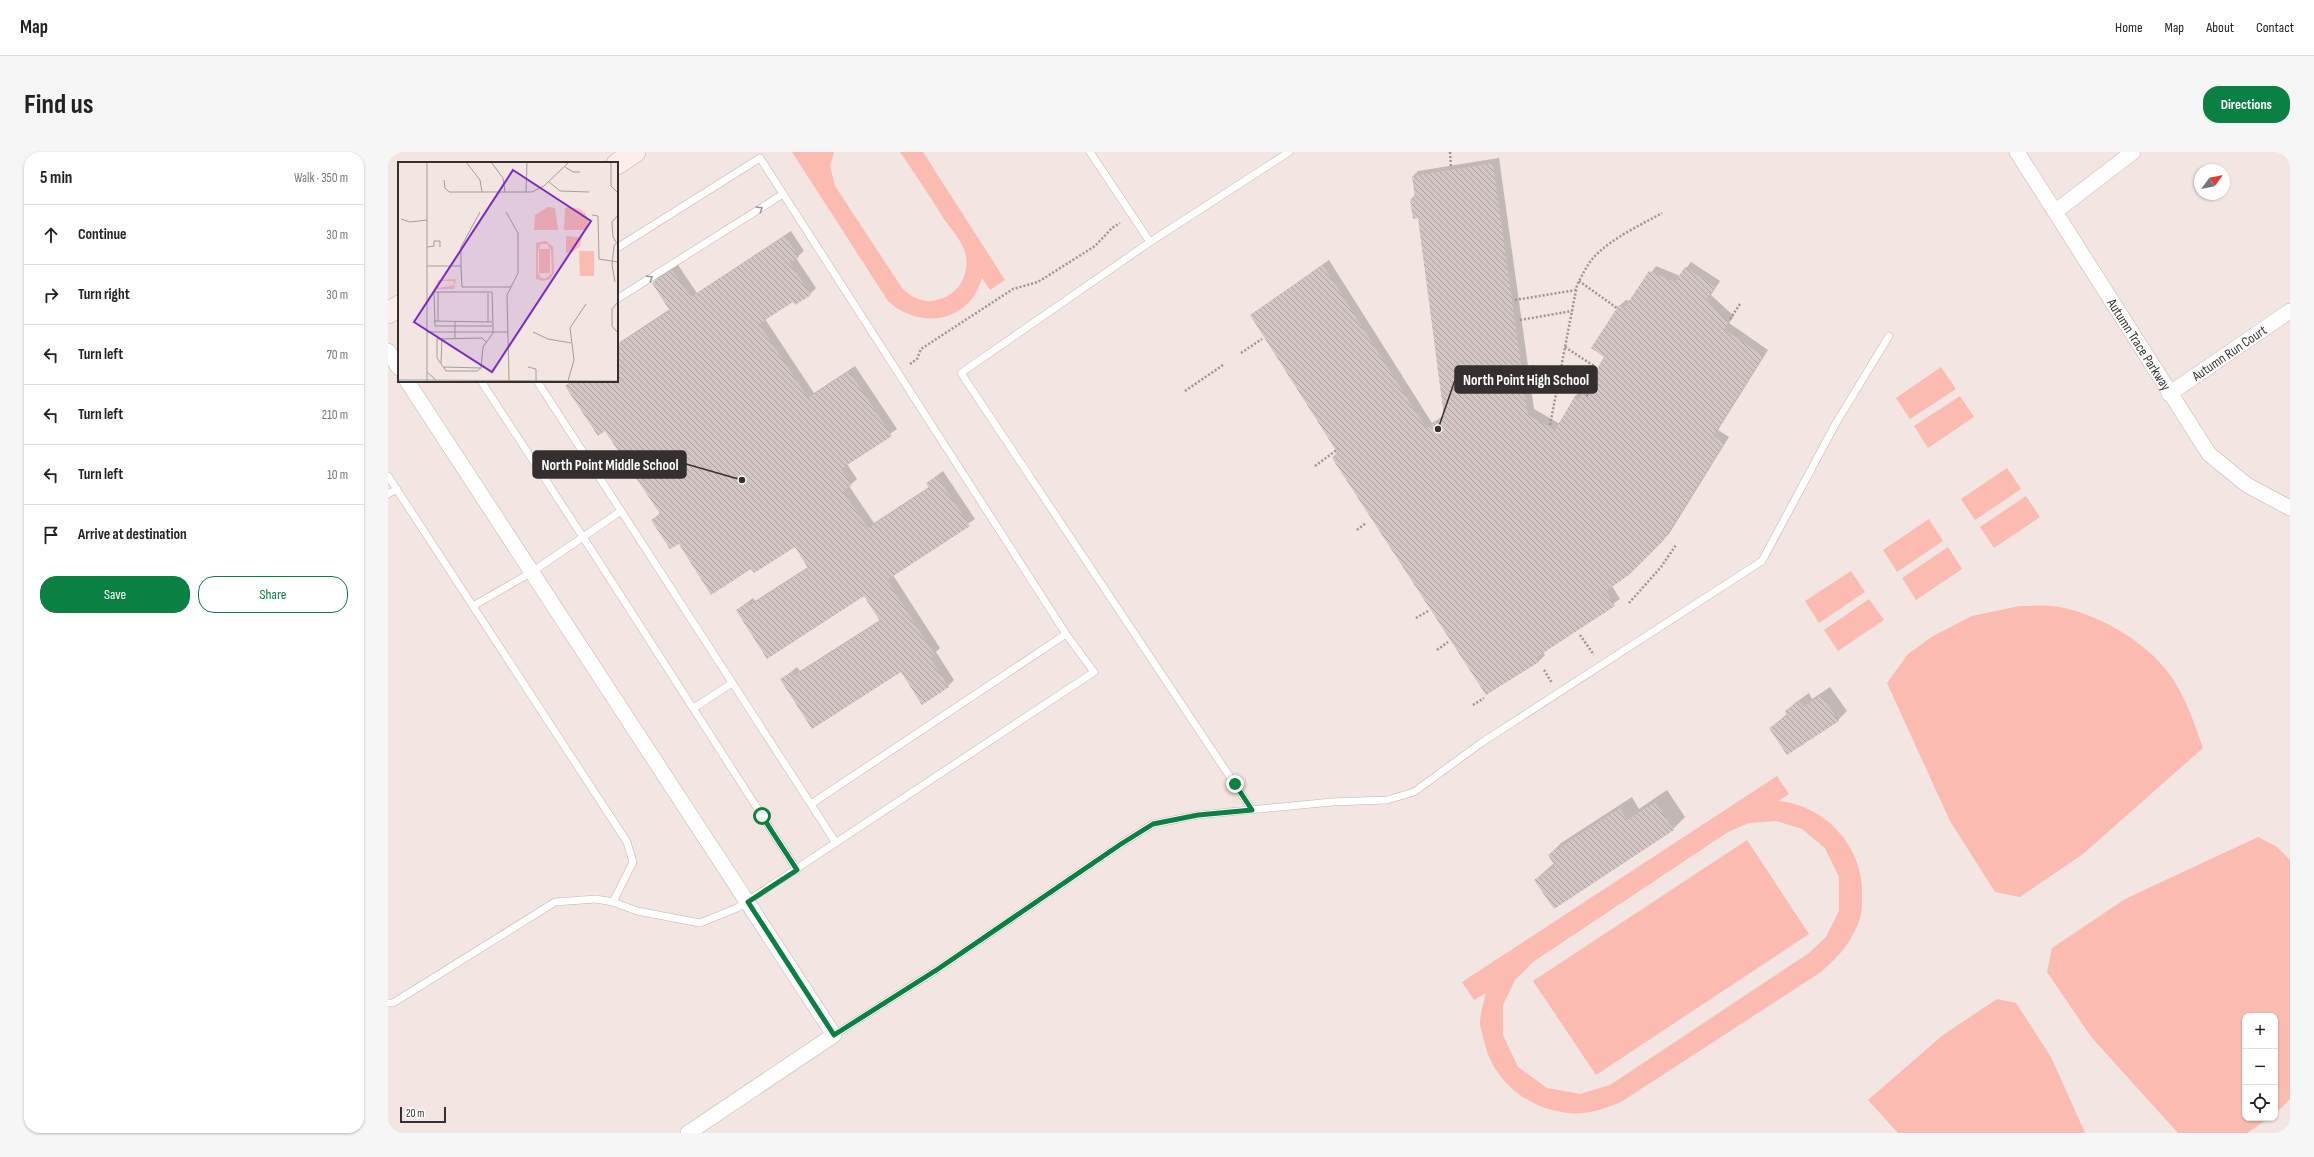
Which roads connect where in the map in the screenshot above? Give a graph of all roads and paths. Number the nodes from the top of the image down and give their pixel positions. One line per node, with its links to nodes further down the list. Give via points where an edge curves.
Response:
1 (636, 152): 7 (street)
2 (1090, 152): 13 (lane)
3 (1289, 152): 13 (lane)
4 (1450, 152): 8 (path)
5 (2017, 152): 10 (street, Autumn Trace Parkway)
6 (2133, 152): 10 (street)
7 (618, 163)
8 (1451, 168)
9 (783, 194): 14 (lane, via 760,158); 17 (lane, one-way to 9); 62 (lane)
10 (2056, 211): 43 (street, Autumn Trace Parkway)
11 (1662, 213): 15 (path, via 1597,253)
12 (1120, 223): 32 (path, via 1095,246 1038,282 1013,289 921,349 917,359)
13 (1150, 242): 74 (lane, via 961,373)
14 (618, 247)
15 (1579, 281): 16 (path); 21 (path)
16 (1576, 290): 18 (path); 22 (path)
17 (618, 298)
18 (1515, 300)
19 (1740, 304): 25 (path)
20 (398, 307): 24 (street)
21 (1617, 308)
22 (1572, 311): 26 (path); 29 (path)
23 (2290, 311): 43 (street, Autumn Run Court)
24 (388, 313)
25 (1730, 319)
26 (1520, 320)
27 (1889, 336): 74 (lane, via 1836,423 1762,561 1486,741 1414,792 1387,800 1332,802)
28 (1262, 339): 31 (path)
29 (1565, 347): 36 (path); 37 (path)
30 (388, 351): 34 (street)
31 (1241, 353)
32 (910, 364)
33 (1223, 365): 42 (path)
34 (398, 366)
35 (1533, 366): 41 (path, via 1535,389)
36 (1594, 366)
37 (1560, 378): 41 (path); 44 (path)
38 (408, 382): 57 (street)
39 (482, 382): 55 (lane)
40 (539, 382): 52 (lane)
41 (1558, 385): 45 (path)
42 (1185, 391)
43 (2169, 394): 51 (street, Autumn Trace Parkway, via 2209,454 2247,485)
44 (1590, 396)
45 (1550, 425)
46 (1338, 449): 47 (path)
47 (1315, 466)
48 (388, 476): 49 (lane)
49 (397, 489): 50 (lane); 59 (lane)
50 (388, 494)
51 (2290, 508)
52 (621, 512): 55 (lane); 68 (lane)
53 (1366, 523): 54 (path)
54 (1357, 530)
55 (583, 537): 57 (lane); 72 (lane)
56 (1676, 545): 58 (path, via 1661,567)
57 (532, 572): 59 (lane); 78 (street)
58 (1629, 603)
59 (473, 606): 77 (lane, via 627,842 633,862)
60 (1428, 611): 61 (path)
61 (1416, 618)
62 (1066, 634): 73 (lane); 75 (lane, via 1094,672)
63 (1580, 635): 66 (path)
64 (1448, 642): 65 (path)
65 (1437, 650)
66 (1594, 655)
67 (1544, 670): 69 (path)
68 (732, 683): 72 (lane); 73 (lane)
69 (1552, 683)
70 (1484, 698): 71 (path)
71 (1473, 705)
72 (694, 708): 76 (lane)
73 (811, 804): 75 (lane)
74 (1252, 810): 80 (lane, via 1198,815 1153,824 938,969)
75 (836, 843): 76 (lane)
76 (797, 870): 78 (lane)
77 (613, 902): 78 (lane, via 637,911 700,923); 79 (lane, via 596,899 555,902 393,1003)
78 (748, 902): 80 (street)
79 (388, 1003)
80 (834, 1035): 81 (street)
81 (688, 1133)

